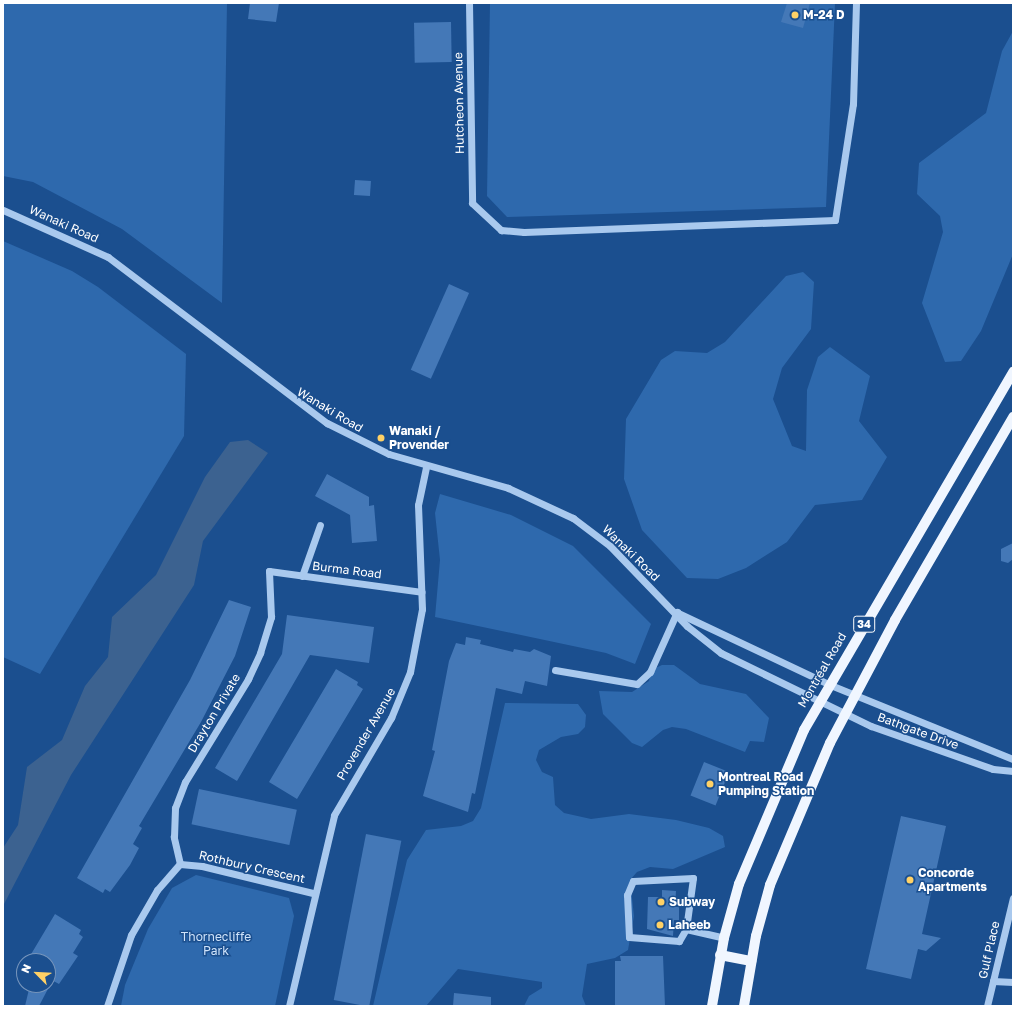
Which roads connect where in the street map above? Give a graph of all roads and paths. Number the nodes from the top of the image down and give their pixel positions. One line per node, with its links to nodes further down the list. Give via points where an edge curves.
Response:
1 (469, 3): 2 (street, Hutcheon Avenue, via 472,203 501,230 524,232 835,220 853,104)
2 (856, 3)
3 (3, 210): 6 (street, Wanaki Road, via 108,257 307,410 359,441)
4 (1013, 372): 13 (main road, Montréal Road / 34)
5 (1013, 417): 14 (main road, 34)
6 (426, 467): 10 (street, Provender Avenue, via 418,505); 11 (street, Wanaki Road, via 508,488 573,518 610,546)
7 (320, 525): 9 (street)
8 (269, 571): 9 (street, Burma Road); 19 (street, Drayton Private, via 271,616 257,660 185,782 175,808 174,837)
9 (302, 576): 10 (street, Burma Road)
10 (422, 592): 20 (street, Provender Avenue, via 404,694 334,815)
11 (677, 612): 12 (street, via 650,672 637,684); 13 (street, Wanaki Road); 15 (street, Wanaki Road, via 686,626 721,653)
12 (555, 670)
13 (828, 684): 14 (street, Bathgate Drive); 15 (main road, Montréal Road / 34)
14 (854, 695): 16 (main road, 34); 17 (street, Bathgate Drive)
15 (818, 702): 16 (street, Bathgate Drive); 23 (main road, Montréal Road / 34, via 757,837)
16 (844, 714): 18 (street, Bathgate Drive, via 993,769); 25 (main road, 34, via 780,859)
17 (1013, 758)
18 (1013, 771)
19 (180, 864): 20 (street, Rothbury Crescent, via 202,866); 28 (street, Rothbury Crescent, via 157,890 130,935)
20 (313, 893): 29 (street, Provender Avenue)
21 (1013, 898): 26 (street, Gulf Place)
22 (686, 928): 22 (street, via 693,878 633,881 627,895 629,937 679,941); 23 (street)
23 (724, 938): 24 (main road, Montréal Road / 34)
24 (720, 955): 25 (main road); 30 (main road, Montréal Road / 34)
25 (751, 961): 31 (main road, 34)
26 (993, 981): 27 (street); 32 (street, Gulf Place)
27 (1013, 982)
28 (107, 1006)
29 (289, 1006)
30 (712, 1006)
31 (744, 1006)
32 (987, 1006)

